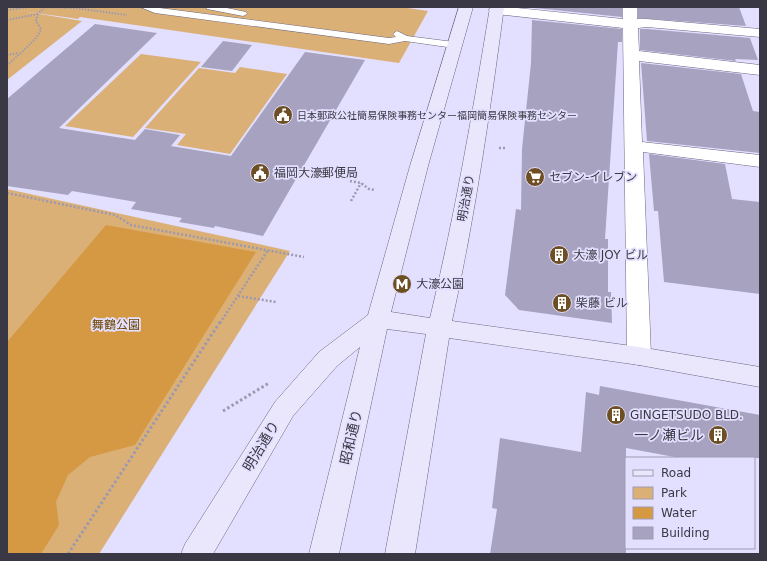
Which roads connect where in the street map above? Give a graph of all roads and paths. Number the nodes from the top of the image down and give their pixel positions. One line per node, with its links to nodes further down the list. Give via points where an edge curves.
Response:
1 (30, 7): 7 (path)
2 (144, 7): 12 (lane, via 154,11 390,41)
3 (210, 7): 12 (lane, via 228,12 394,33)
4 (466, 7): 13 (street)
5 (44, 8): 8 (path)
6 (496, 9): 9 (street); 31 (street, 明治通り, via 484,96 455,260)
7 (7, 10)
8 (38, 14): 10 (path); 14 (path, via 36,21 41,29 39,36)
9 (630, 16): 11 (street, via 647,22); 16 (street)
10 (7, 20)
11 (760, 35)
12 (405, 38): 13 (lane)
13 (454, 45): 30 (street)
14 (18, 53): 15 (path); 17 (path)
15 (7, 55)
16 (631, 55): 18 (street); 19 (street)
17 (7, 66)
18 (760, 70)
19 (634, 146): 20 (street); 32 (street)
20 (760, 161)
21 (350, 181): 22 (path)
22 (361, 183): 23 (path); 25 (path)
23 (375, 190)
24 (7, 193): 26 (path, via 115,215 131,225)
25 (351, 201)
26 (268, 250): 27 (path); 28 (path)
27 (304, 257)
28 (238, 296): 29 (path); 36 (path)
29 (276, 302)
30 (378, 319): 31 (street); 37 (street, 明治通り, via 328,359 284,409); 38 (street, 昭和通り)
31 (439, 327): 32 (street); 39 (street)
32 (639, 356): 33 (street)
33 (760, 377)
34 (274, 380): 35 (path)
35 (224, 411)
36 (68, 554)
37 (196, 554)
38 (324, 554)
39 (400, 554)

